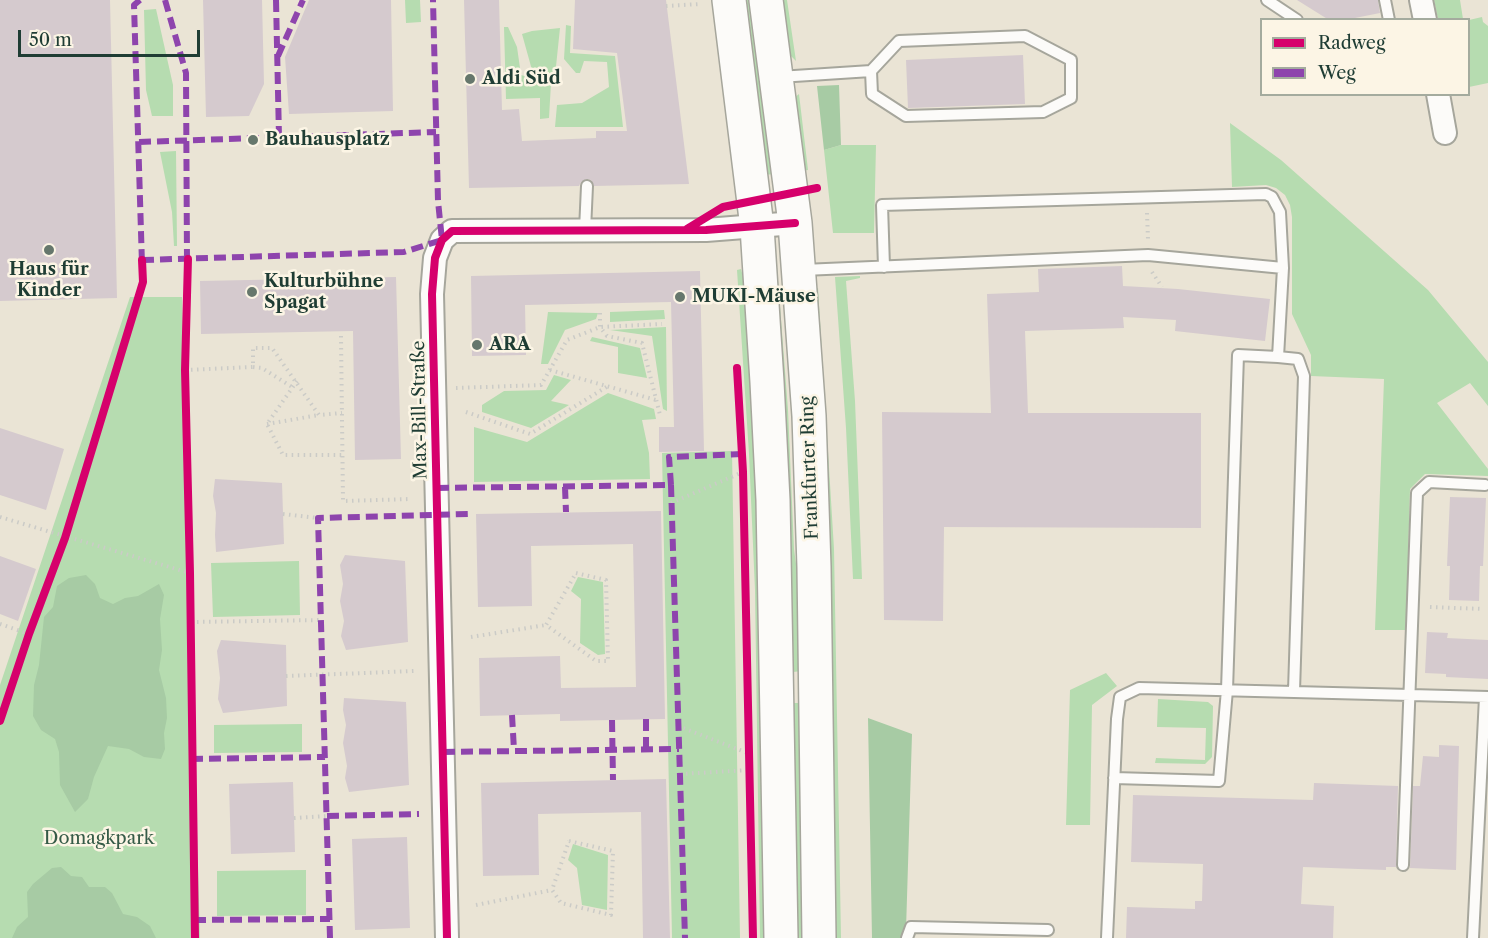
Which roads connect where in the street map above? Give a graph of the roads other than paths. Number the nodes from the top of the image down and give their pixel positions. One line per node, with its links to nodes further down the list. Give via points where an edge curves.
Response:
1 (766, 0): 10 (main road, Frankfurter Ring)
2 (1267, 0): 6 (lane)
3 (1385, 0): 7 (lane)
4 (1421, 0): 8 (street)
5 (714, 2): 15 (main road)
6 (1294, 18)
7 (1389, 18)
8 (1425, 18)
9 (871, 71): 9 (lane, via 899,41 1025,36 1071,60 1071,98 1043,112 906,116 872,94); 10 (lane)
10 (776, 77): 14 (main road, Frankfurter Ring)
11 (1438, 96): 12 (street)
12 (1446, 133)
13 (587, 186): 16 (lane)
14 (795, 223): 15 (street, Max-Bill-Straße); 19 (main road, Frankfurter Ring)
15 (757, 227): 16 (street, Max-Bill-Straße); 30 (main road, via 773,500)
16 (585, 230): 29 (street, Max-Bill-Straße, via 452,231 435,258 432,275)
17 (884, 267): 18 (lane, via 1148,255); 18 (lane, via 882,205 1266,194 1280,212); 19 (lane)
18 (1284, 268): 20 (lane)
19 (799, 270): 31 (main road, Frankfurter Ring, via 814,555)
20 (1278, 357): 22 (lane, via 1238,355); 23 (lane, via 1298,359 1304,375)
21 (1485, 485): 24 (lane, via 1429,482 1417,493)
22 (1227, 690): 23 (lane); 26 (lane, via 1139,688 1120,697); 26 (lane, via 1219,781)
23 (1294, 691): 24 (lane)
24 (1410, 694): 25 (lane); 27 (lane)
25 (1487, 697): 34 (lane)
26 (1114, 778): 33 (lane)
27 (1403, 865)
28 (1048, 930): 32 (lane, via 911,927)
29 (447, 938)
30 (781, 938)
31 (819, 938)
32 (907, 938)
33 (1107, 938)
34 (1473, 938)

